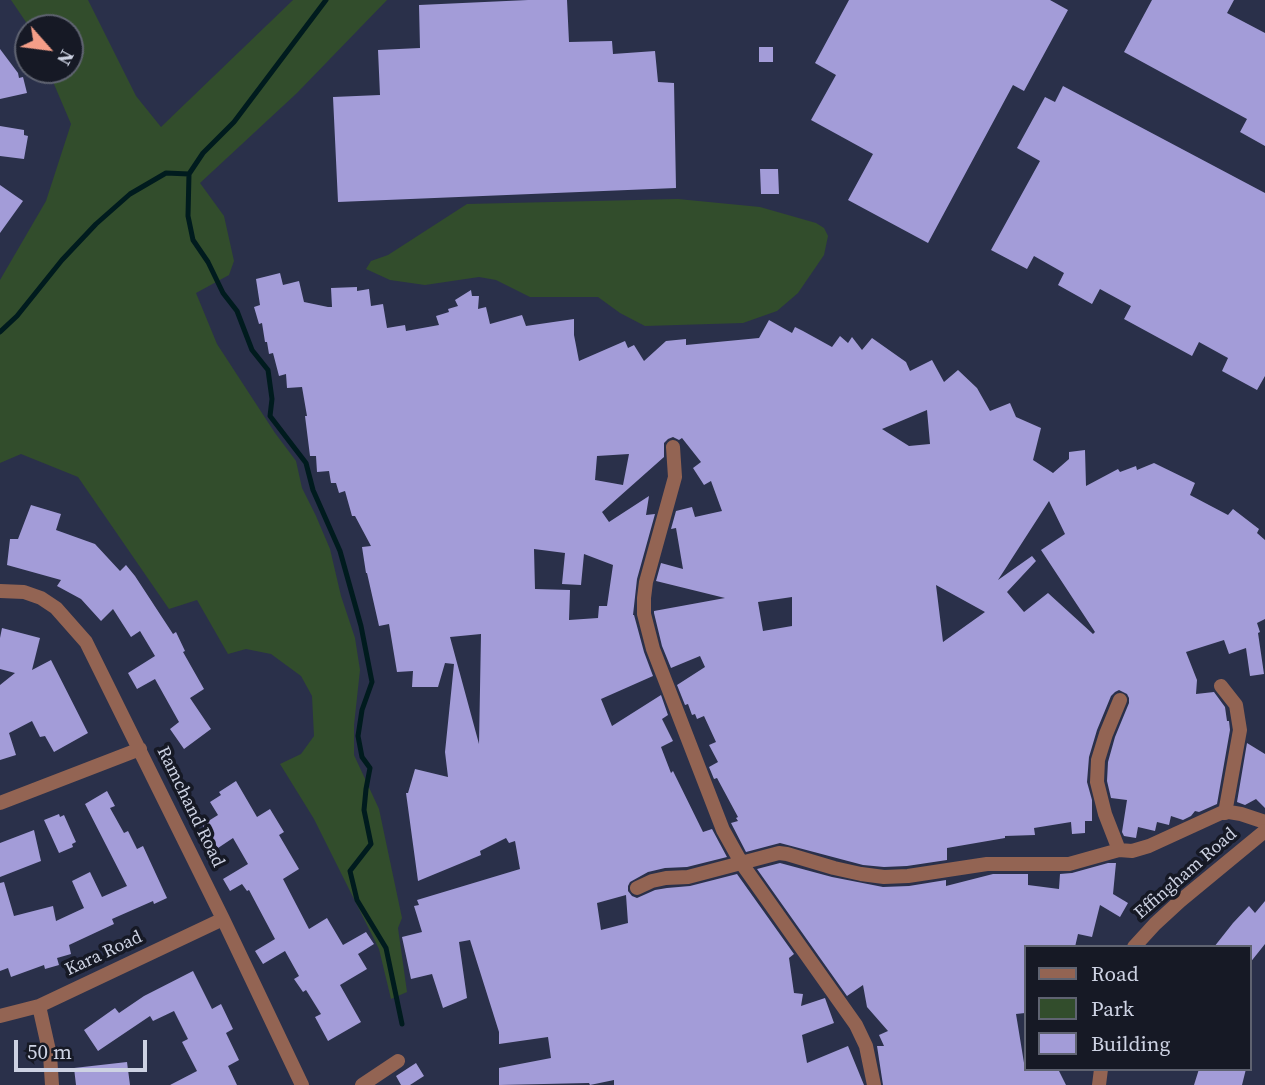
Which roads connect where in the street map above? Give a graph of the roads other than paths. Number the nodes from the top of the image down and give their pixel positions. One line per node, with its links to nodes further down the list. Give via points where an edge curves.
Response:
1 (673, 447): 11 (street, via 675,477 646,582 645,614 661,671 723,830)
2 (0, 591): 5 (street, Ramchand Road, via 41,598 76,628)
3 (1221, 686): 7 (street, via 1236,705 1240,730)
4 (1120, 700): 10 (street, via 1098,760 1097,782)
5 (140, 749): 6 (street); 13 (street, Ramchand Road)
6 (0, 803)
7 (1225, 813): 8 (street); 10 (street, via 1149,846)
8 (1265, 822)
9 (1265, 831): 14 (street, Effingham Road, via 1180,901)
10 (1119, 850): 11 (street, via 1069,864 987,864 884,877 779,853)
11 (742, 864): 12 (street); 21 (street, via 856,1025 866,1046)
12 (637, 888)
13 (223, 919): 15 (street, Kara Road); 19 (street, Ramchand Road)
14 (1136, 945)
15 (39, 1006): 16 (street, Kara Road); 18 (street)
16 (0, 1016)
17 (398, 1061): 20 (street)
18 (52, 1085)
19 (302, 1085)
20 (362, 1085)
21 (874, 1085)

